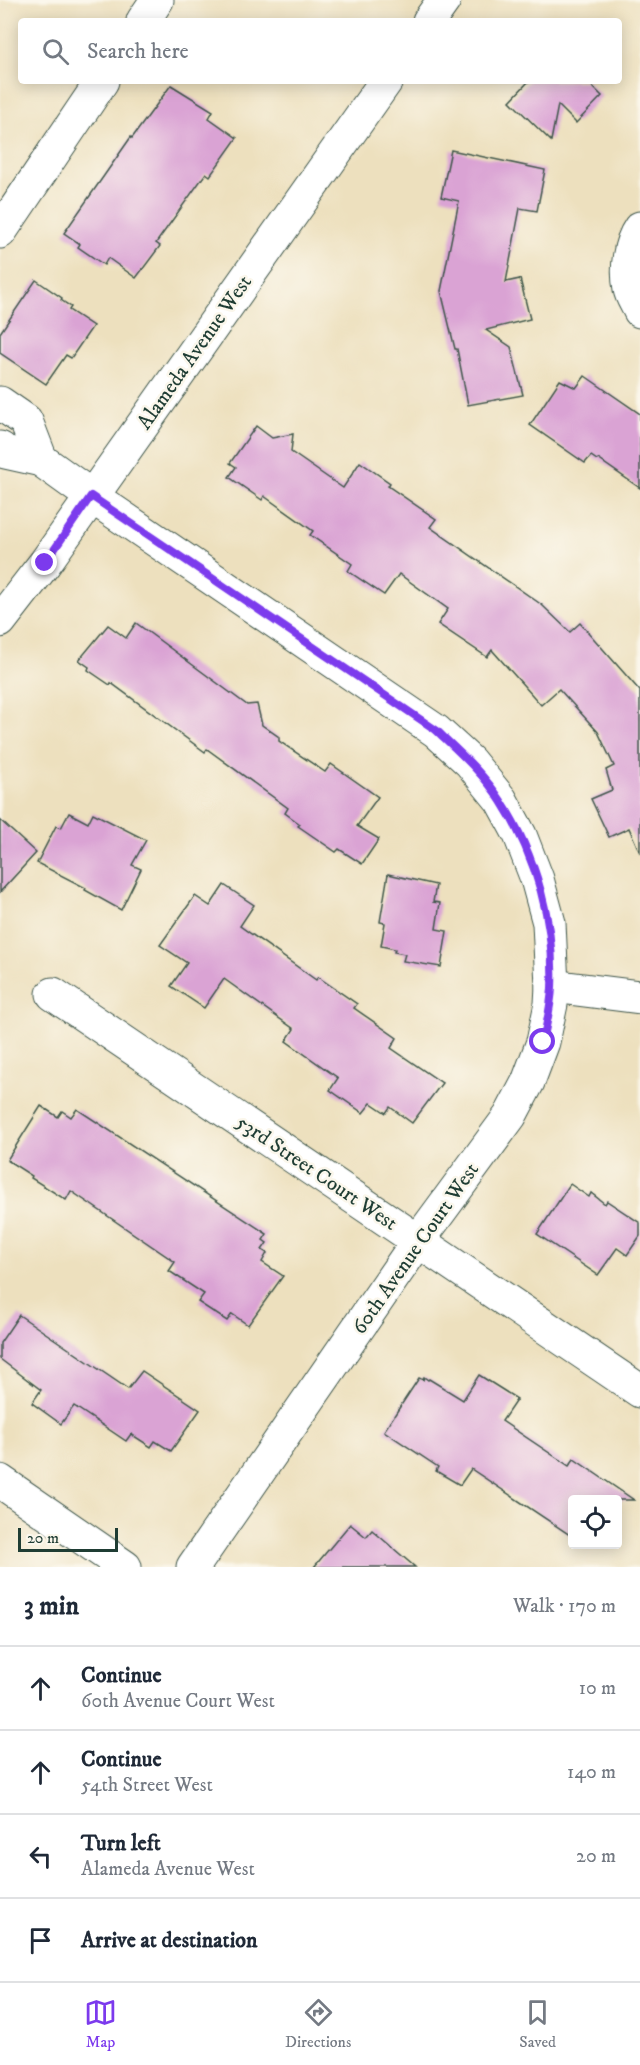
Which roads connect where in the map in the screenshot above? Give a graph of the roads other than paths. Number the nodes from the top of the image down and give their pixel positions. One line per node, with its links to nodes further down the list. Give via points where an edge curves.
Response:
1 (157, 0): 3 (street)
2 (444, 0): 4 (street)
3 (145, 18)
4 (431, 18)
5 (100, 84): 8 (street)
6 (384, 84): 13 (street, Alameda Avenue West)
7 (640, 228): 9 (street, via 634,236 628,265 630,291)
8 (0, 232)
9 (640, 311)
10 (0, 403): 12 (street, via 26,421)
11 (0, 448): 12 (street)
12 (41, 460): 13 (street, 60th Avenue Court West)
13 (91, 496): 14 (street, Alameda Avenue West); 15 (street, 60th Avenue Court West, via 436,730 470,762 501,800 537,879 549,923)
14 (0, 621)
15 (552, 986): 17 (street); 18 (street, 60th Avenue Court West, via 543,1042 528,1082 510,1116)
16 (53, 994): 18 (street, 53rd Street Court West)
17 (640, 997)
18 (418, 1241): 19 (street, 53rd Street Court West); 22 (street, 60th Avenue Court West)
19 (640, 1391)
20 (0, 1481): 21 (street)
21 (125, 1567)
22 (193, 1567)

